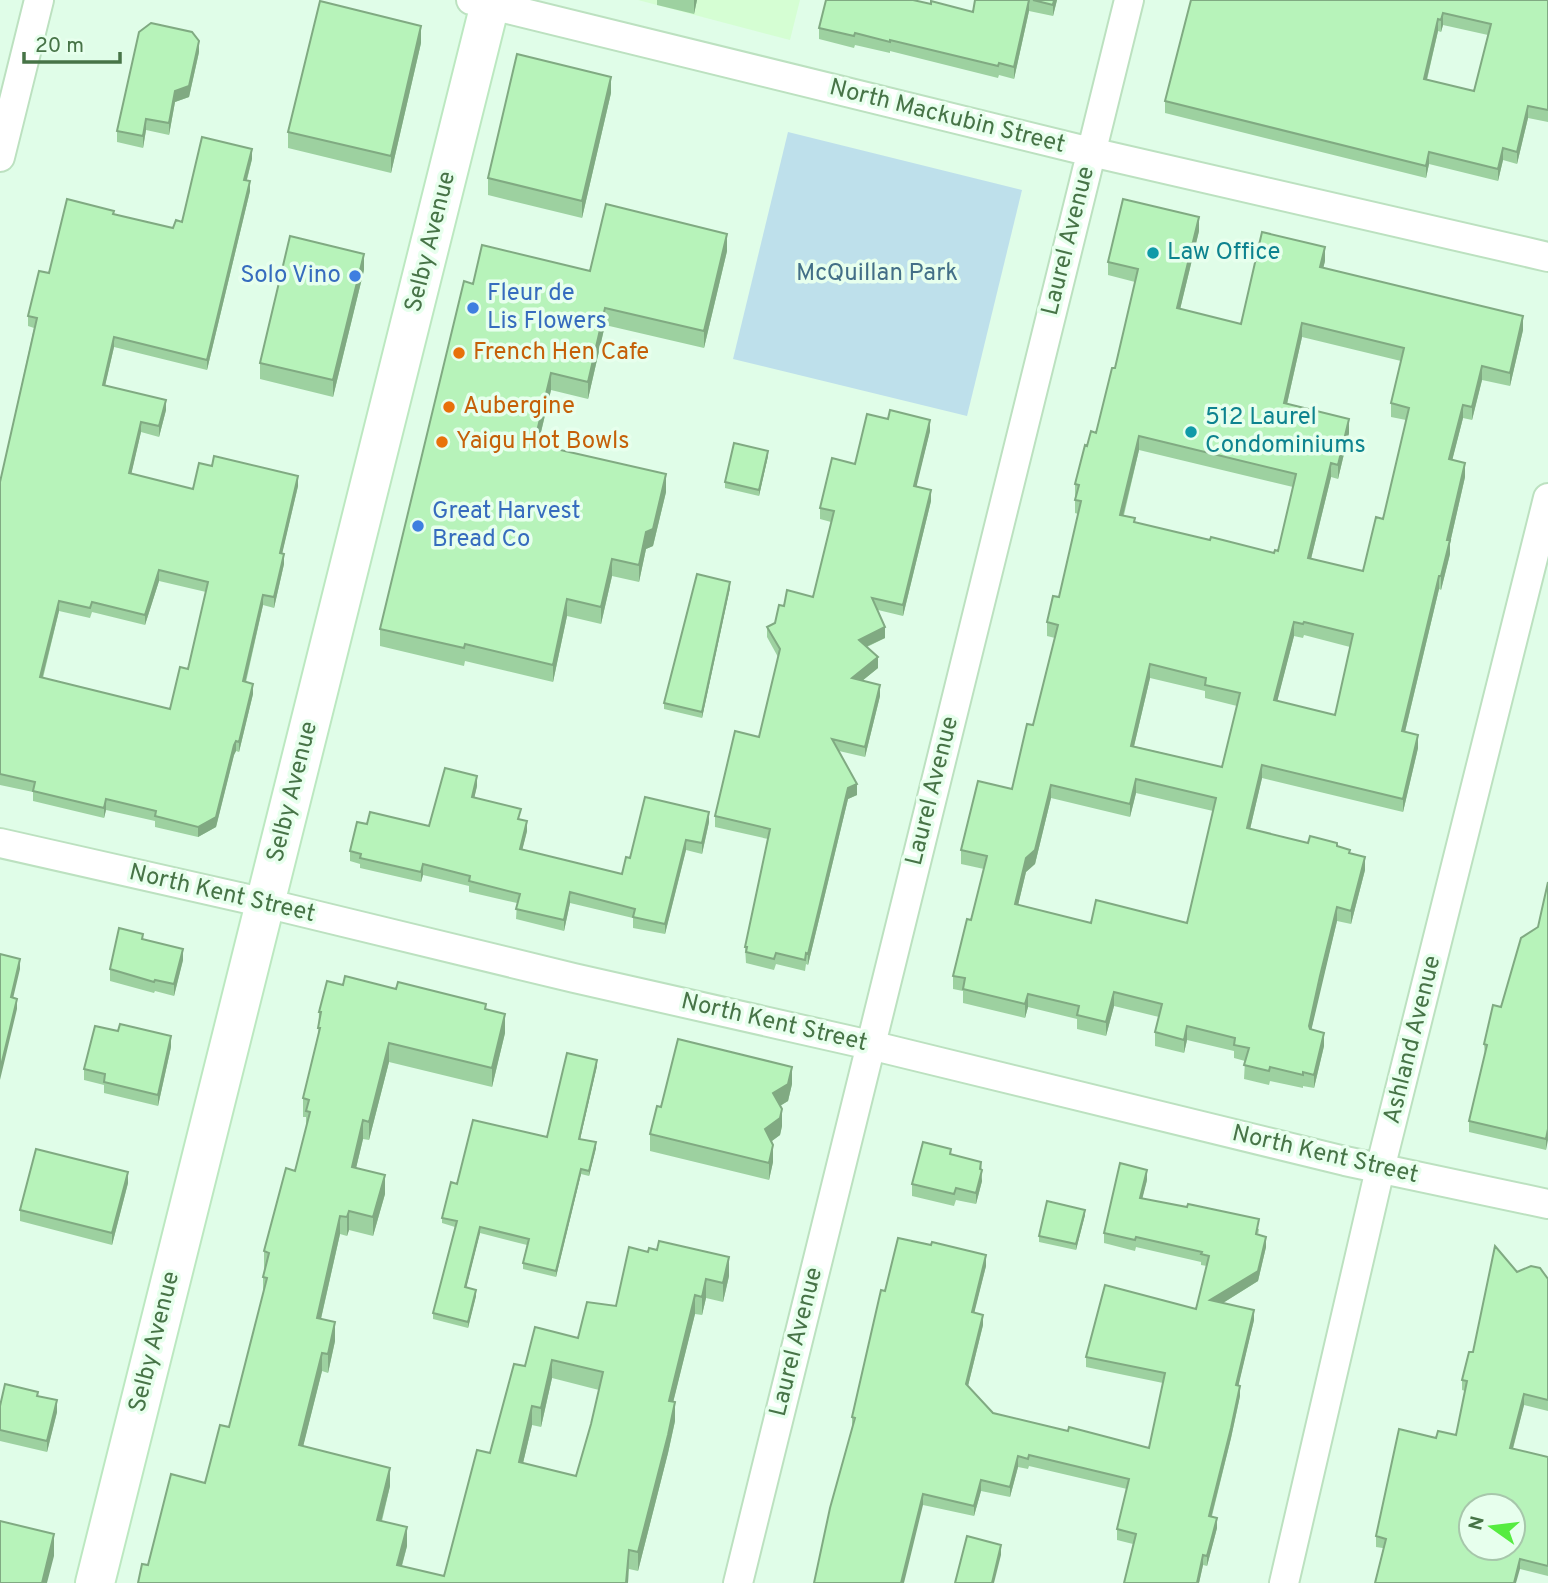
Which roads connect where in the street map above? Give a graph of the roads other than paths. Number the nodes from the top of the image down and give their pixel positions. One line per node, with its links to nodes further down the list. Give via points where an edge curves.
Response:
1 (39, 0): 5 (street)
2 (1129, 0): 4 (street, Laurel Avenue)
3 (484, 2): 4 (street, North Mackubin Street); 9 (street, Selby Avenue)
4 (1091, 152): 6 (street, North Mackubin Street); 10 (street, Laurel Avenue)
5 (0, 157)
6 (1548, 257)
7 (1548, 498): 11 (street, Ashland Avenue)
8 (0, 843): 9 (street, North Kent Street)
9 (265, 903): 10 (street, North Kent Street); 13 (street, Selby Avenue)
10 (870, 1045): 11 (street, North Kent Street); 14 (street, Laurel Avenue)
11 (1380, 1169): 12 (street, North Kent Street); 15 (street, Ashland Avenue)
12 (1548, 1204)
13 (95, 1583)
14 (738, 1583)
15 (1284, 1583)

